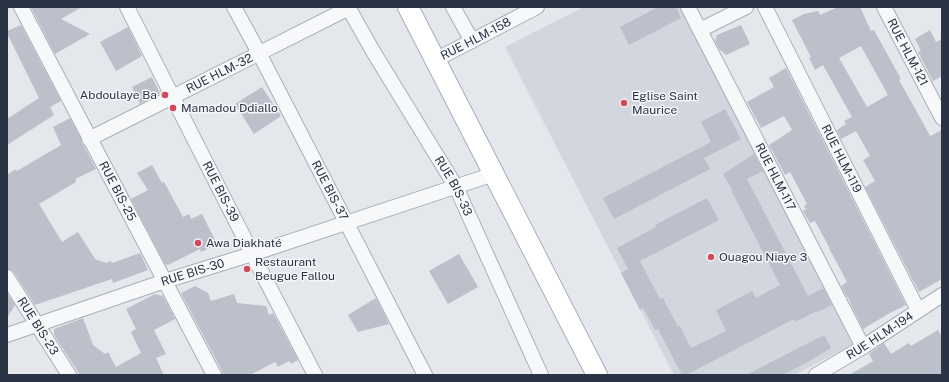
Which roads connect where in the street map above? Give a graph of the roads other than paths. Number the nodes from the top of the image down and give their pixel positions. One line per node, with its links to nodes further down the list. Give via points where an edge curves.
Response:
1 (21, 7): 18 (street, RUE BIS-25)
2 (127, 7): 16 (street, RUE BIS-39)
3 (234, 7): 14 (street, RUE BIS-37)
4 (348, 7): 14 (street, RUE HLM-32); 20 (street, RUE BIS-33)
5 (408, 7): 15 (street)
6 (453, 7): 13 (street)
7 (537, 7): 13 (street, RUE HLM-158)
8 (688, 7): 12 (street, RUE HLM-117)
9 (746, 7): 12 (street)
10 (765, 7): 26 (street, RUE HLM-119)
11 (884, 7): 17 (street, RUE HLM-121)
12 (700, 30): 29 (street, RUE HLM-117)
13 (472, 41): 15 (street, RUE HLM-158)
14 (259, 53): 16 (street, RUE HLM-32); 21 (street, RUE BIS-37)
15 (435, 60): 19 (street)
16 (173, 97): 18 (street, RUE HLM-32); 22 (street, RUE BIS-39)
17 (942, 118)
18 (90, 139): 24 (street, RUE BIS-25)
19 (494, 174): 20 (street, RUE BIS-30); 35 (street)
20 (456, 187): 21 (street, RUE BIS-30); 34 (street, RUE BIS-33)
21 (347, 223): 22 (street, RUE BIS-30); 33 (street, RUE BIS-37)
22 (252, 254): 24 (street, RUE BIS-30); 32 (street, RUE BIS-39)
23 (7, 278): 27 (street, RUE BIS-23)
24 (165, 281): 27 (street, RUE BIS-30); 31 (street, RUE BIS-25)
25 (941, 297): 26 (street, RUE HLM-194)
26 (918, 310): 29 (street, RUE HLM-194)
27 (37, 325): 28 (street, RUE BIS-30); 30 (street, RUE BIS-23)
28 (7, 335)
29 (863, 347): 36 (street, RUE HLM-194)
30 (70, 375)
31 (214, 375)
32 (315, 375)
33 (426, 375)
34 (541, 375)
35 (597, 375)
36 (816, 375)

